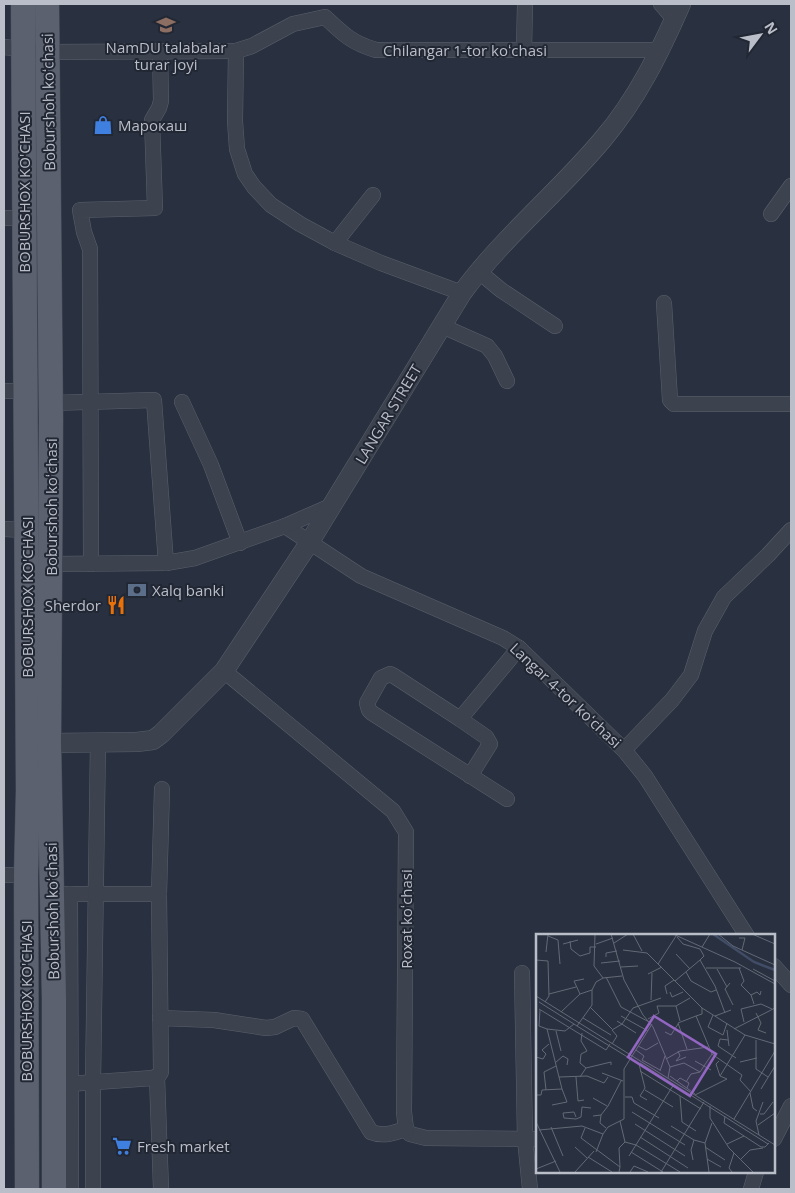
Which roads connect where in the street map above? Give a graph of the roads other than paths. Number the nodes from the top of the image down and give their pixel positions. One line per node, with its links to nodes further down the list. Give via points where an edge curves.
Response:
1 (23, 4): 7 (main road, BOBURSHOX KO'CHASI)
2 (47, 4): 11 (main road, Boburshoh koʻchasi)
3 (525, 4): 9 (street)
4 (661, 4): 6 (street)
5 (324, 10): 8 (street, Chilangar 1-tor koʻchasi, via 252,46); 9 (street, Chilangar 1-tor koʻchasi, via 342,33 358,45 376,50)
6 (677, 11): 10 (street, LANGAR STREET)
7 (14, 48): 11 (street, Chilangar 1-tor koʻchasi); 16 (main road, BOBURSHOX KO'CHASI)
8 (236, 50): 12 (street, Chilangar 1-tor koʻchasi); 17 (street, via 235,122 237,149 245,174 271,205)
9 (524, 50): 10 (street, Chilangar 1-tor koʻchasi)
10 (661, 50): 18 (street, LANGAR STREET, via 605,137)
11 (48, 52): 12 (street, Chilangar 1-tor koʻchasi); 27 (main road, Boburshoh koʻchasi)
12 (160, 52): 25 (street, via 161,101 152,120 155,208 80,210 90,249)
13 (791, 186): 15 (street)
14 (373, 195): 17 (street)
15 (771, 214)
16 (14, 218): 24 (main road, BOBURSHOX KO'CHASI)
17 (335, 243): 19 (street)
18 (478, 271): 19 (street, LANGAR STREET); 22 (street)
19 (462, 292): 21 (street, LANGAR STREET)
20 (664, 303): 28 (street, via 672,403)
21 (442, 326): 23 (street, via 487,346 496,356); 29 (street, LANGAR STREET)
22 (555, 326)
23 (507, 381)
24 (14, 391): 31 (main road, BOBURSHOX KO'CHASI)
25 (91, 402): 27 (street); 35 (street, via 154,400); 37 (street)
26 (182, 402): 33 (street, via 211,465)
27 (51, 403): 36 (main road, Boburshoh koʻchasi)
28 (791, 404)
29 (333, 504): 30 (street); 34 (street, LANGAR STREET)
30 (284, 526): 33 (street); 34 (street, Langar 4-tor koʻchasi)
31 (15, 530): 47 (main road, BOBURSHOX KO'CHASI, via 28,791)
32 (791, 530): 43 (street, via 724,597 705,631 690,675 672,700)
33 (240, 543): 35 (street, via 196,558)
34 (309, 543): 38 (street, Langar 4-tor koʻchasi, via 361,576 497,635); 39 (street, LANGAR STREET)
35 (166, 563): 37 (street)
36 (50, 564): 37 (street); 42 (main road, Boburshoh koʻchasi)
37 (91, 564)
38 (519, 648): 40 (street); 43 (street, Langar 4-tor koʻchasi)
39 (224, 671): 41 (street, LANGAR STREET, via 153,740); 60 (street, Roxat koʻchasi, via 393,811 406,832)
40 (460, 719): 44 (street, via 486,737 490,744); 44 (street, via 390,674 381,678 367,703 372,713)
41 (98, 742): 42 (street, LANGAR STREET); 49 (street)
42 (49, 743): 48 (main road, Boburshoh koʻchasi)
43 (624, 750): 51 (street, Langar 4-tor koʻchasi, via 651,784)
44 (470, 776): 46 (street)
45 (162, 789): 50 (street)
46 (507, 799)
47 (15, 875): 66 (main road, BOBURSHOX KO'CHASI)
48 (61, 894): 49 (street); 58 (main road, Boburshoh koʻchasi, via 54,998)
49 (96, 894): 50 (street); 57 (street)
50 (159, 894): 55 (street)
51 (746, 934)
52 (775, 967): 54 (street)
53 (522, 973): 62 (street)
54 (791, 985)
55 (160, 1018): 56 (street, via 161,1072); 60 (street, via 214,1020 266,1028 294,1018 302,1019 371,1132 386,1135)
56 (157, 1077): 57 (street); 70 (street)
57 (93, 1083): 58 (street); 64 (street)
58 (63, 1085): 63 (main road, Boburshoh koʻchasi)
59 (791, 1106): 61 (street)
60 (406, 1130): 62 (street, via 426,1138)
61 (775, 1137)
62 (531, 1139): 71 (street)
63 (63, 1146): 64 (street); 67 (main road, Boburshoh koʻchasi); 68 (street)
64 (93, 1146): 69 (street)
65 (756, 1173): 72 (street)
66 (27, 1189)
67 (54, 1189)
68 (71, 1189)
69 (93, 1189)
70 (161, 1189)
71 (530, 1189)
72 (751, 1189)

